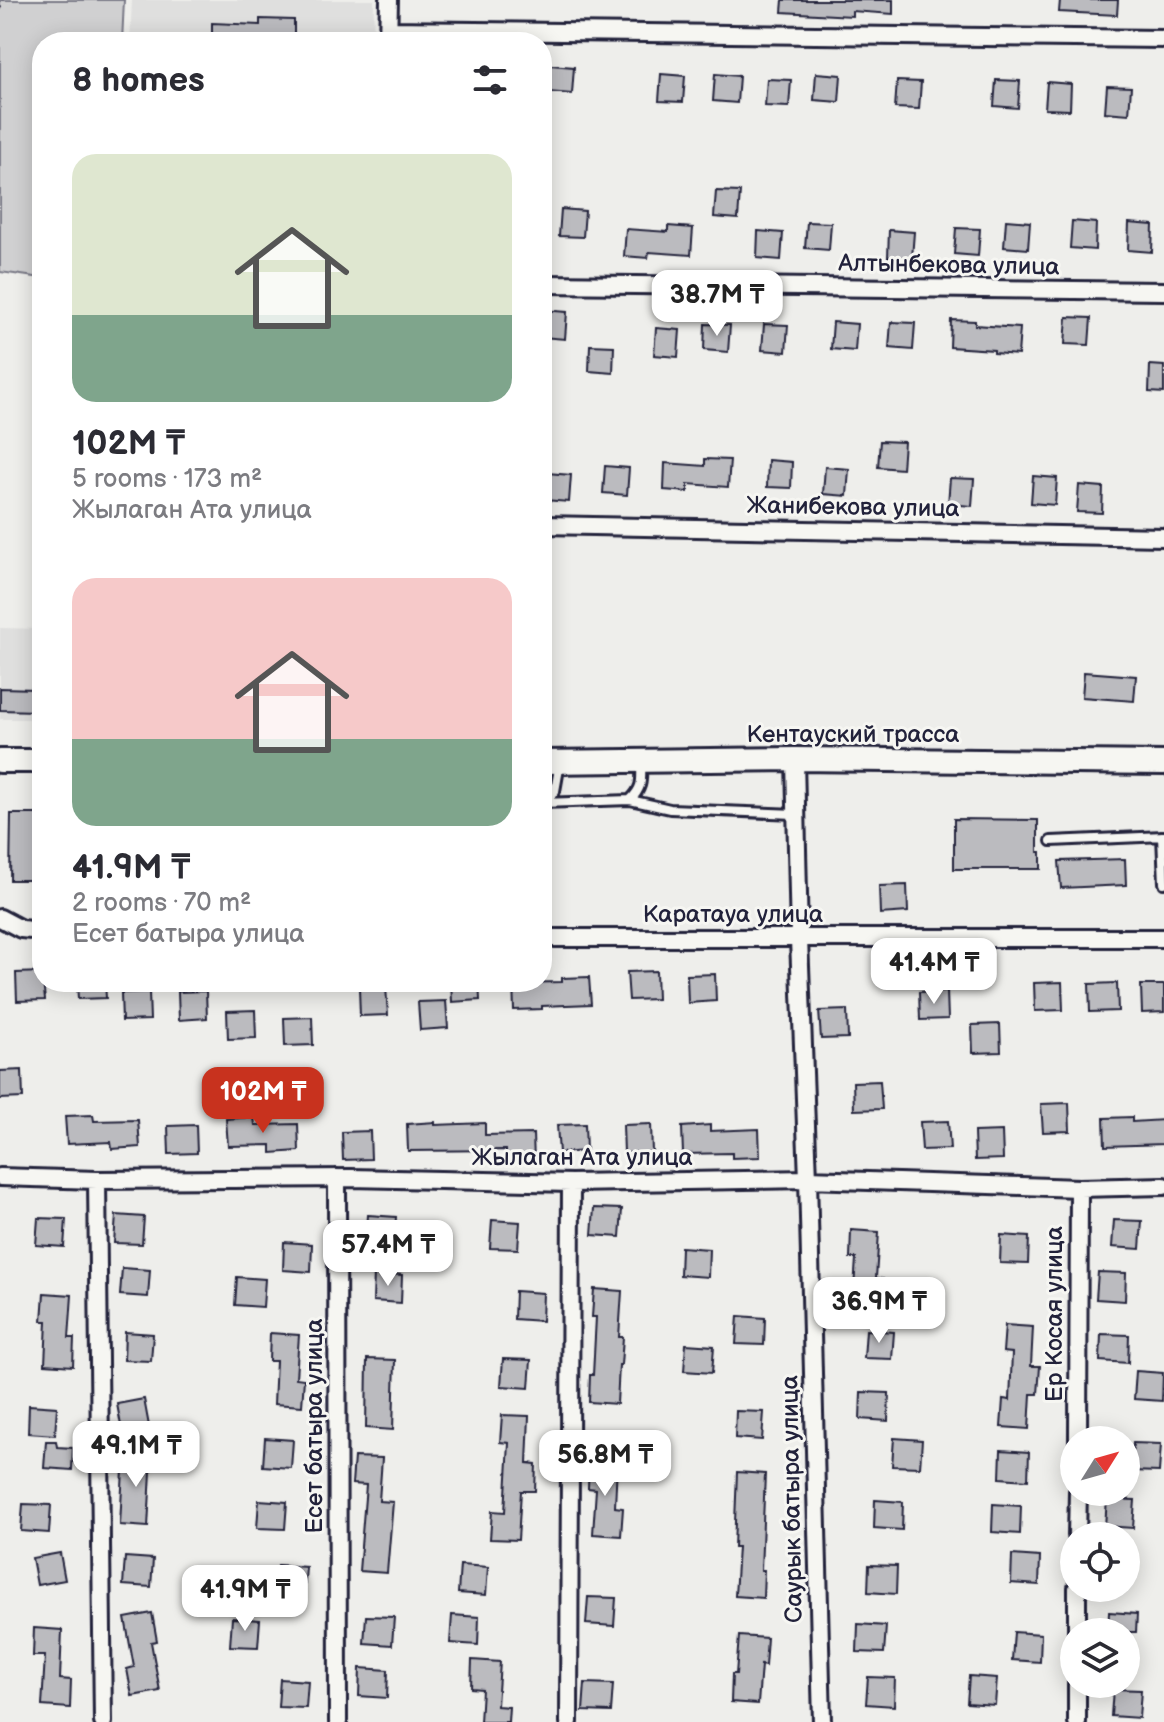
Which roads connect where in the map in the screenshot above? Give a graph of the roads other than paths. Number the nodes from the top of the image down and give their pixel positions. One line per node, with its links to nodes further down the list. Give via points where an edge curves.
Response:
1 (389, 0): 2 (street)
2 (388, 32)
3 (552, 37): 4 (street)
4 (1164, 39)
5 (552, 284): 6 (street, Алтынбекова улица)
6 (1164, 291)
7 (552, 525): 8 (street, Жанибекова улица)
8 (1164, 537)
9 (795, 759): 12 (main road, Кентауский трасса); 14 (main road, Кентауский трасса); 19 (street, Саурык батыра улица)
10 (0, 761): 11 (main road)
11 (32, 761)
12 (641, 761): 13 (main road, Кентауский трасса); 17 (lane, via 641,786)
13 (552, 762)
14 (1164, 763)
15 (552, 769): 16 (lane)
16 (552, 794)
17 (630, 800): 18 (lane); 19 (lane, via 670,809)
18 (552, 803)
19 (795, 814): 27 (street, Саурык батыра улица)
20 (1163, 836): 21 (lane); 22 (lane)
21 (1051, 841)
22 (1164, 883)
23 (0, 918): 24 (street)
24 (32, 930)
25 (552, 938): 27 (street, Каратауа улица)
26 (1164, 938): 27 (street, Каратауа улица)
27 (799, 939): 30 (street, Саурык батыра улица)
28 (0, 1177): 31 (street, Жылаган Ата улица)
29 (337, 1178): 31 (street, Жылаган Ата улица); 32 (street, Жылаган Ата улица); 38 (street, Есет батыра улица)
30 (808, 1179): 32 (street, Жылаган Ата улица); 34 (street, Жылаган Ата улица); 40 (street, Саурык батыра улица)
31 (97, 1180): 37 (street)
32 (571, 1183): 39 (street)
33 (1164, 1186): 34 (street, Жылаган Ата улица)
34 (1079, 1188): 35 (street, Ер Косая улица)
35 (1078, 1426)
36 (1077, 1698): 41 (street)
37 (103, 1722)
38 (338, 1722)
39 (569, 1722)
40 (822, 1722)
41 (1077, 1722)

